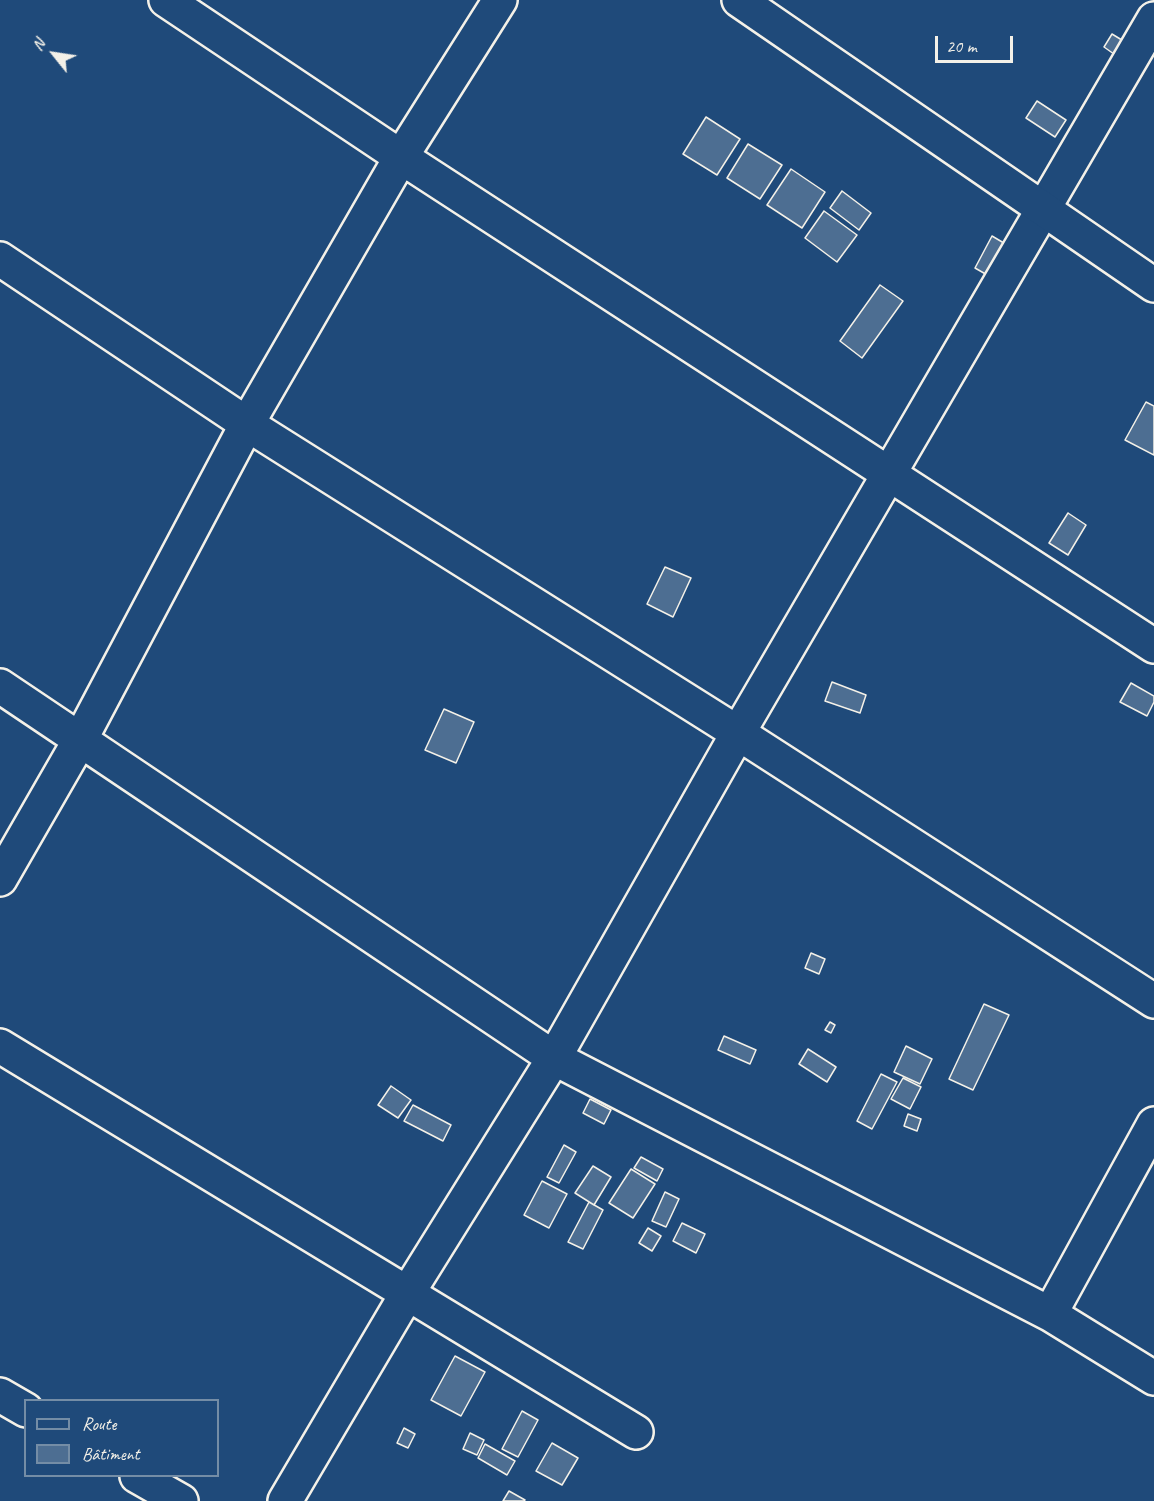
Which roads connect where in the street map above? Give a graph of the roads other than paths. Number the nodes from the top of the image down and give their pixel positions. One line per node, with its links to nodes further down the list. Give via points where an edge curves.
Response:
1 (166, 0): 5 (street)
2 (500, 0): 5 (street)
3 (739, 0): 6 (street)
4 (1154, 19): 6 (street)
5 (401, 157): 9 (street); 10 (street)
6 (1044, 210): 8 (street); 10 (street)
7 (0, 259): 9 (street)
8 (1154, 285)
9 (248, 424): 13 (street); 14 (street)
10 (891, 475): 11 (street); 13 (street)
11 (1154, 646)
12 (0, 686): 14 (street)
13 (738, 733): 16 (street); 18 (street)
14 (80, 740): 15 (street); 18 (street)
15 (0, 879)
16 (1154, 1001)
17 (0, 1046): 20 (street)
18 (554, 1058): 20 (street); 21 (street)
19 (1154, 1124): 21 (street)
20 (407, 1294): 25 (street); 28 (street)
21 (1050, 1314): 22 (street)
22 (1154, 1378)
23 (0, 1395): 24 (street)
24 (24, 1409)
25 (636, 1432)
26 (139, 1477): 27 (street)
27 (181, 1501)
28 (285, 1501)

